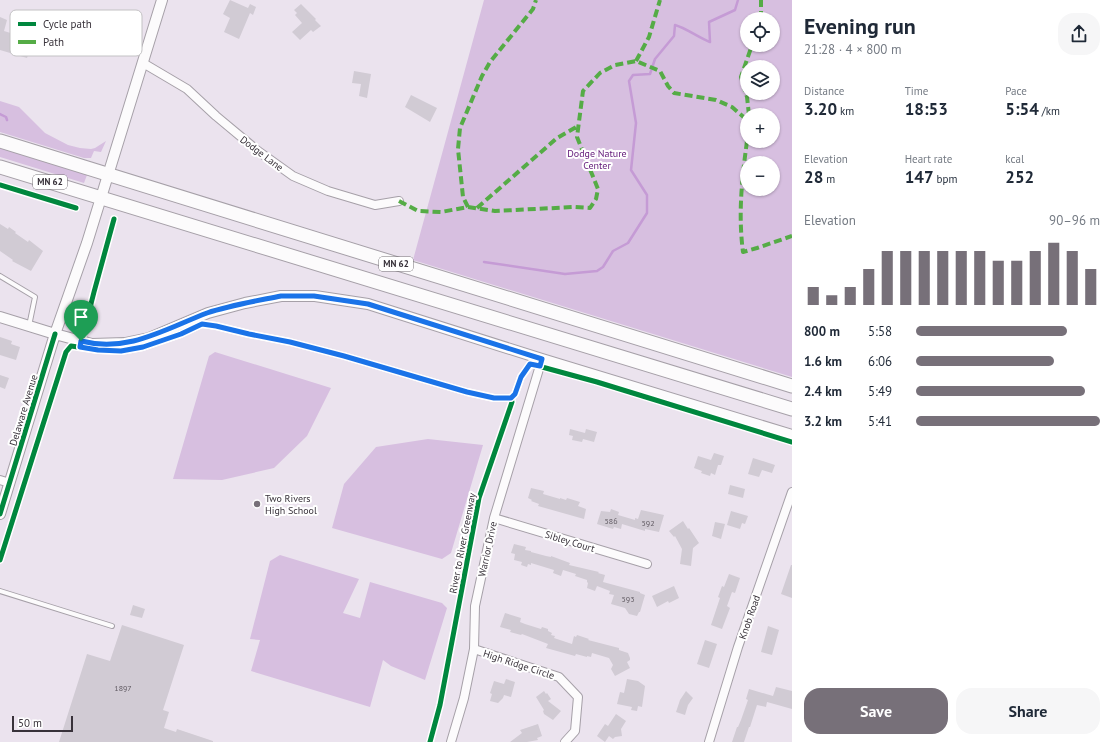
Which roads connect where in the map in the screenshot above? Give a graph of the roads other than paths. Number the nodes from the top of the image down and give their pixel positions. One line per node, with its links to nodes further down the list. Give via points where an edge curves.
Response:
1 (162, 0): 2 (street, Delaware Avenue)
2 (142, 63): 5 (street, Delaware Avenue); 7 (street, Dodge Lane, via 187,89 258,151 294,176 328,191 375,206)
3 (0, 141): 5 (highway, MN 62)
4 (0, 167): 6 (highway, MN 62)
5 (108, 175): 6 (street, Delaware Avenue); 13 (highway, MN 62)
6 (101, 198): 11 (street, Delaware Avenue); 14 (highway, MN 62)
7 (399, 201)
8 (0, 276): 10 (lane, via 35,297)
9 (0, 317): 10 (street)
10 (29, 326): 11 (street)
11 (55, 334): 12 (street, via 92,344 125,343 149,338 208,313 245,303 281,296 314,296 368,304); 16 (street, Delaware Avenue)
12 (542, 359): 15 (street); 19 (street, Warrior Drive)
13 (792, 386)
14 (792, 409)
15 (792, 435)
16 (5, 482): 18 (street, Delaware Avenue)
17 (792, 492): 26 (street, Knob Road, via 738,647)
18 (0, 514)
19 (494, 518): 20 (street, Sibley Court); 23 (street, Warrior Drive, via 475,606)
20 (647, 564)
21 (0, 591): 22 (lane)
22 (112, 626)
23 (474, 649): 24 (street, Warrior Drive, via 464,698); 25 (street, High Ridge Circle, via 559,677 578,697 575,731)
24 (450, 742)
25 (565, 742)
26 (709, 742)

